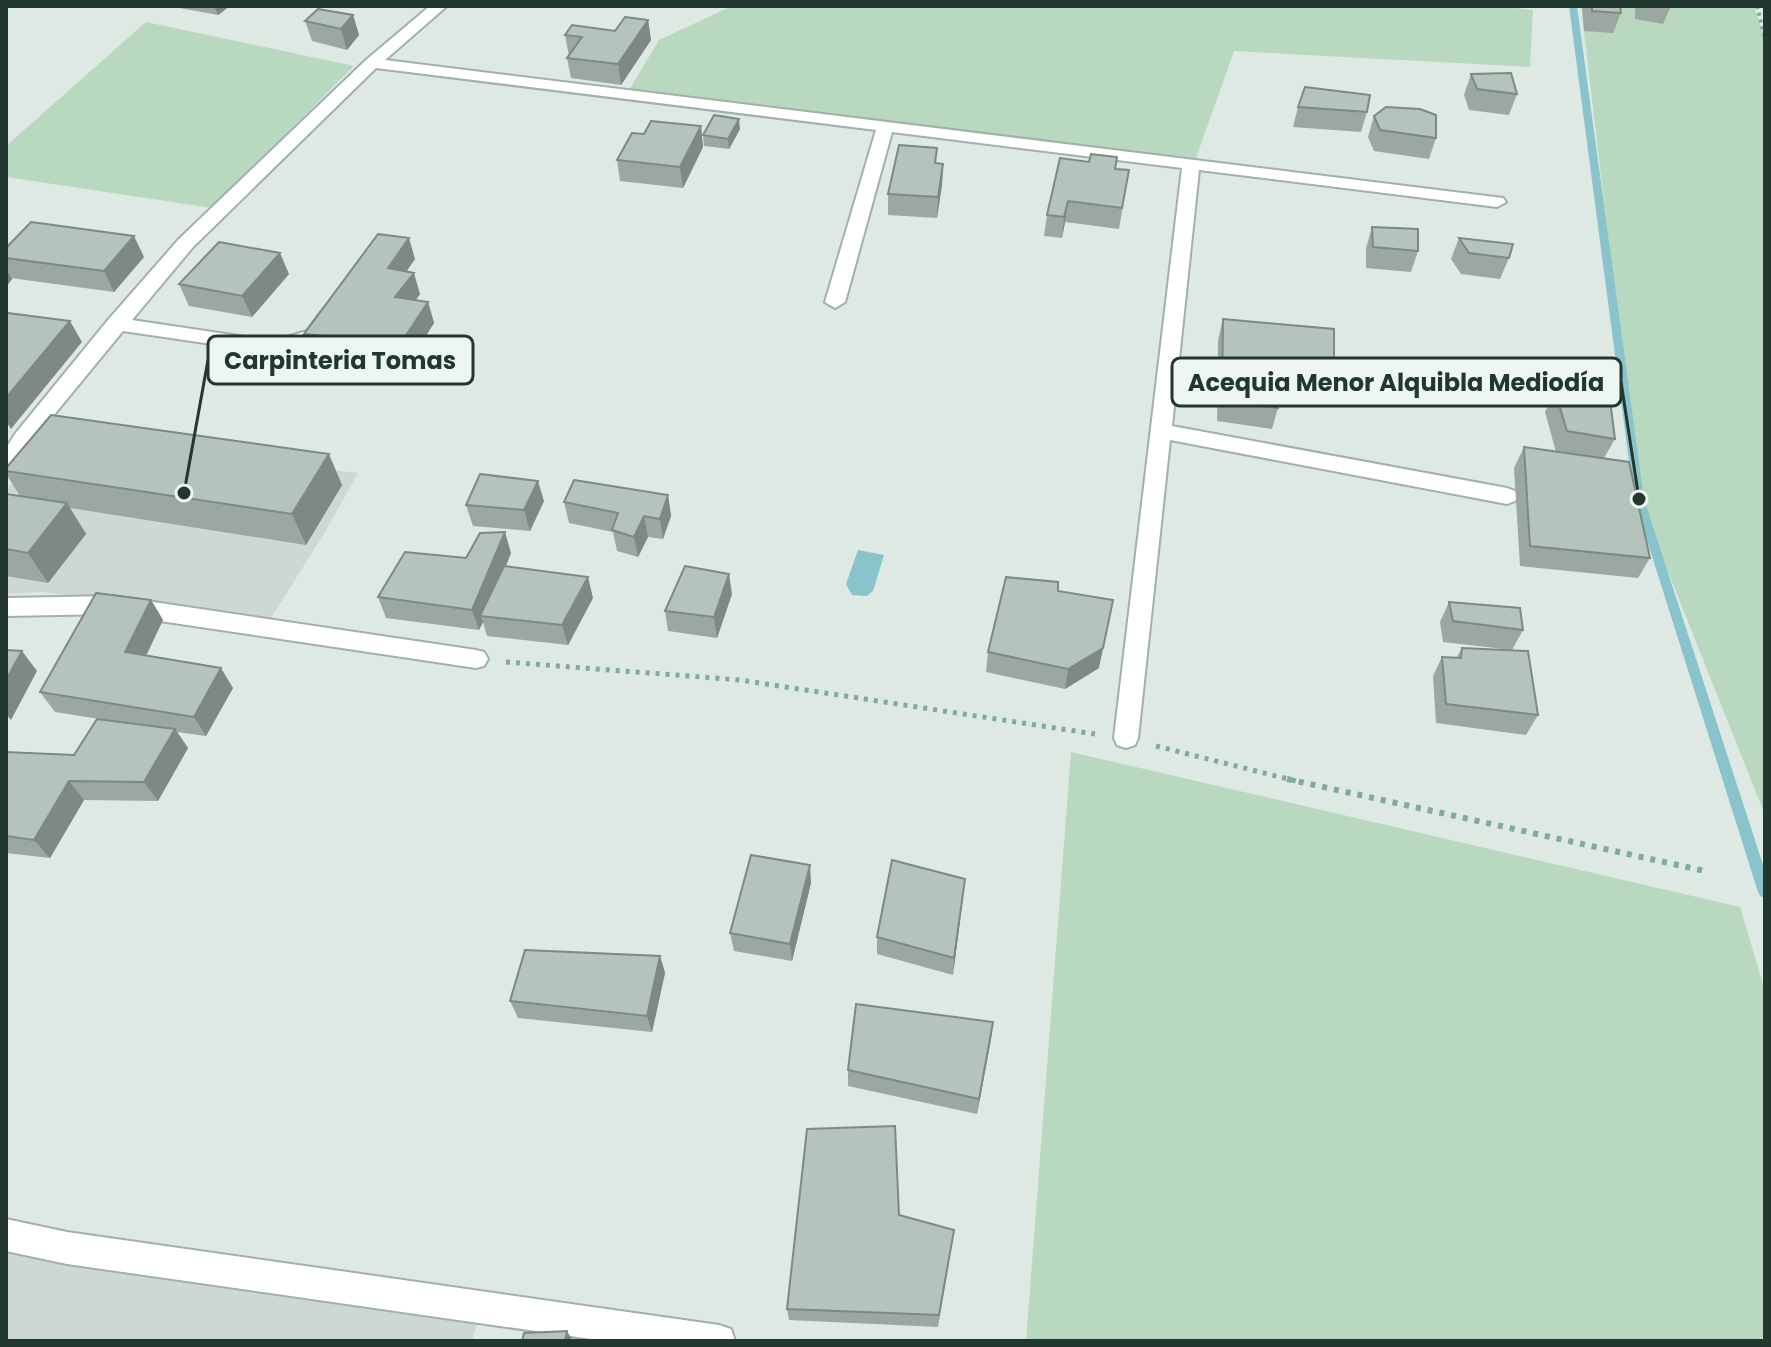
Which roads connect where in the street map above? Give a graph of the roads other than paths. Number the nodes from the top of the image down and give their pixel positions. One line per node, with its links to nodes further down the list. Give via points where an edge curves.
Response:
1 (439, 6): 2 (street)
2 (372, 63): 3 (street); 8 (street, via 186,243)
3 (885, 127): 4 (street); 7 (street)
4 (1191, 165): 5 (street); 9 (street)
5 (1497, 202)
6 (340, 301): 8 (street, via 314,335 273,347)
7 (835, 302)
8 (115, 324): 10 (street)
9 (1161, 431): 11 (street); 14 (street)
10 (6, 466)
11 (1507, 496)
12 (6, 607): 13 (street, via 113,605)
13 (476, 659)
14 (1126, 738)
15 (6, 1235): 16 (street)
16 (719, 1341)

